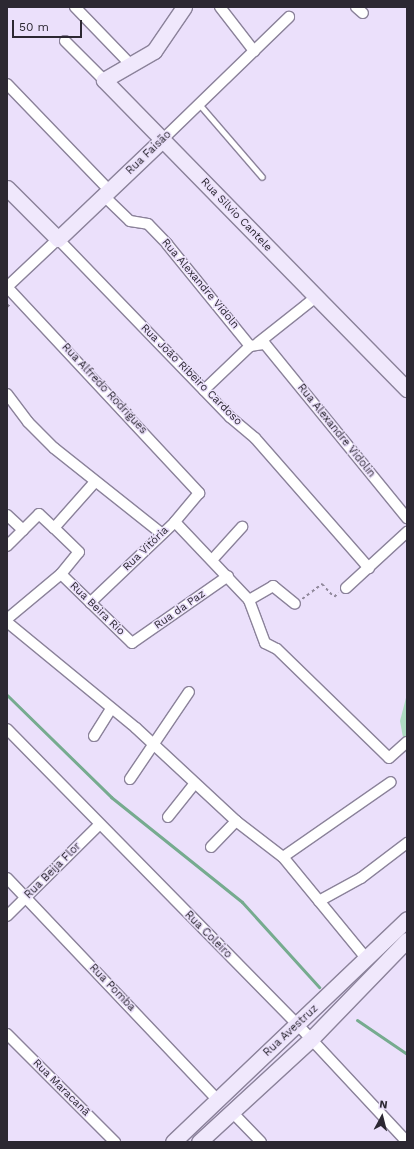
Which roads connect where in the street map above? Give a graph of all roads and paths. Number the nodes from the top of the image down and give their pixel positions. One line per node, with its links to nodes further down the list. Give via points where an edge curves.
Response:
1 (75, 7): 7 (street)
2 (184, 7): 7 (street, via 154,52)
3 (220, 7): 6 (street)
4 (289, 17): 6 (street, Rua Faisão)
5 (65, 41): 8 (street, Rua Silvio Cantele)
6 (254, 51): 10 (street, Rua Faisão)
7 (131, 65): 8 (street)
8 (104, 80): 11 (street, Rua Silvio Cantele)
9 (7, 84): 14 (street)
10 (199, 104): 11 (street, Rua Faisão); 12 (lane)
11 (162, 140): 14 (street, Rua Faisão); 17 (street, Rua Silvio Cantele)
12 (262, 177)
13 (7, 188): 15 (street, Rua João Ribeiro Cardoso)
14 (107, 194): 15 (street, Rua Faisão); 18 (street, Rua Alexandre Vidoln, via 130,221 148,224)
15 (58, 239): 16 (street, Rua Faisão); 20 (street, Rua João Ribeiro Cardoso)
16 (7, 287): 23 (street, Rua Alfredo Rodrigues)
17 (316, 297): 18 (street); 19 (street, Rua Silvio Cantele)
18 (258, 344): 20 (street); 25 (street, Rua Alexandre Vidolin)
19 (407, 389)
20 (204, 390): 34 (street, Rua João Ribeiro Cardoso, via 256,438)
21 (7, 394): 22 (street, via 28,422)
22 (94, 483): 28 (street); 31 (street)
23 (199, 493): 26 (street, Rua Vitória)
24 (7, 516): 29 (street)
25 (407, 518)
26 (175, 522): 31 (street, Rua Vitória); 33 (street)
27 (242, 527): 33 (street)
28 (54, 528): 29 (street, via 39,514); 35 (street, via 79,552)
29 (23, 530): 32 (street)
30 (407, 532): 34 (street)
31 (161, 533): 39 (street, Rua Vitória)
32 (7, 546)
33 (212, 560): 36 (street)
34 (369, 568): 37 (street)
35 (61, 574): 39 (street, Rua Beira Rio); 41 (street)
36 (228, 576): 38 (street); 43 (street, Rua da Paz)
37 (346, 588): 40 (path, via 334,597 322,584)
38 (249, 600): 40 (street, via 273,586); 48 (street, via 265,643 277,649 347,713 389,758)
39 (90, 603): 43 (street, Rua Beira Rio)
40 (295, 604)
41 (7, 619)
42 (7, 622): 45 (street)
43 (132, 644)
44 (189, 692): 49 (street)
45 (111, 709): 47 (street); 49 (street)
46 (7, 730): 55 (street, Rua Coleiro)
47 (94, 736)
48 (407, 742)
49 (154, 744): 50 (street); 52 (street)
50 (130, 779)
51 (391, 782): 58 (street)
52 (195, 783): 53 (street); 54 (street)
53 (168, 817)
54 (236, 821): 57 (street); 58 (street)
55 (99, 825): 60 (street, Rua Beija Flor); 66 (street, Rua Coleiro)
56 (407, 843): 61 (street, via 361,878)
57 (211, 847)
58 (283, 857): 61 (street)
59 (7, 878): 60 (street, Rua Pomba)
60 (26, 898): 62 (street, Rua Beija Flor); 69 (street, Rua Pomba)
61 (319, 901): 65 (street)
62 (7, 916)
63 (407, 919): 65 (street, Rua Avestruz)
64 (407, 940): 68 (street, Rua Avestruz)
65 (366, 958): 66 (street, Rua Avestruz)
66 (298, 1025): 68 (street, Rua Coleiro); 69 (street, Rua Avestruz)
67 (7, 1034): 71 (street, Rua Maracanã)
68 (311, 1039): 70 (street, Rua Avestruz); 75 (street, Rua Coleiro)
69 (217, 1099): 72 (street, Rua Avestruz)
70 (231, 1111): 73 (street, Rua Avestruz); 74 (street)
71 (115, 1142)
72 (173, 1142)
73 (199, 1142)
74 (261, 1142)
75 (407, 1142)

